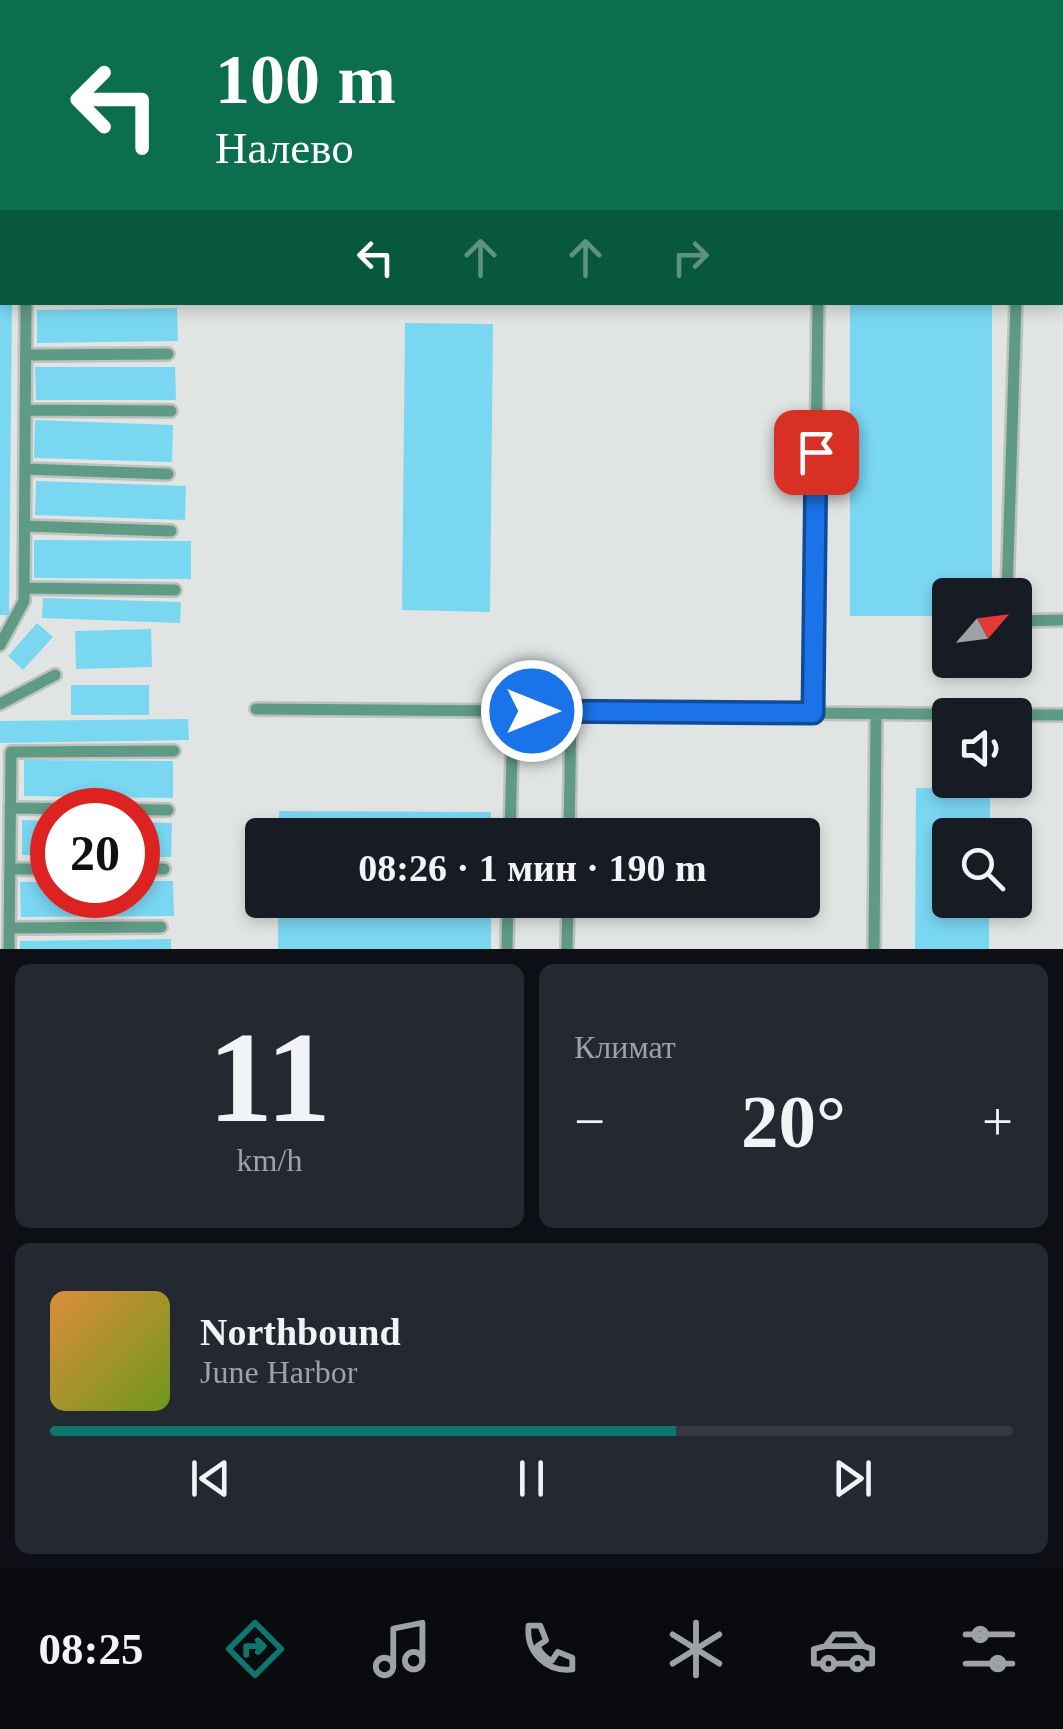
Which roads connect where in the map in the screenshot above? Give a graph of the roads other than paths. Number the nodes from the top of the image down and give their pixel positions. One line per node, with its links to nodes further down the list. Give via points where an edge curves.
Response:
1 (26, 305): 5 (lane)
2 (818, 305): 22 (lane)
3 (1016, 305): 12 (lane)
4 (168, 354): 5 (lane)
5 (26, 355): 6 (lane)
6 (25, 410): 7 (lane); 8 (lane)
7 (171, 412)
8 (25, 469): 9 (lane); 10 (lane)
9 (168, 474)
10 (24, 526): 11 (lane); 13 (lane)
11 (170, 531)
12 (1008, 578)
13 (24, 588): 14 (lane); 17 (lane, via 24,601)
14 (175, 590)
15 (1063, 620): 16 (lane)
16 (1032, 621)
17 (0, 644)
18 (56, 675): 19 (lane)
19 (0, 704)
20 (256, 709): 21 (lane)
21 (571, 711): 22 (lane); 28 (lane, via 512,754); 29 (lane)
22 (813, 713): 23 (lane)
23 (876, 714): 24 (lane); 41 (lane)
24 (1063, 715)
25 (174, 751): 26 (lane, via 11,752)
26 (10, 808): 27 (lane); 30 (lane)
27 (168, 810)
28 (510, 818)
29 (569, 818)
30 (10, 869): 31 (lane); 37 (lane)
31 (30, 869)
32 (160, 870): 33 (lane)
33 (164, 870)
34 (507, 918): 39 (lane)
35 (568, 918): 40 (lane)
36 (161, 927): 37 (lane)
37 (9, 928): 38 (lane)
38 (9, 949)
39 (506, 949)
40 (567, 949)
41 (874, 949)

